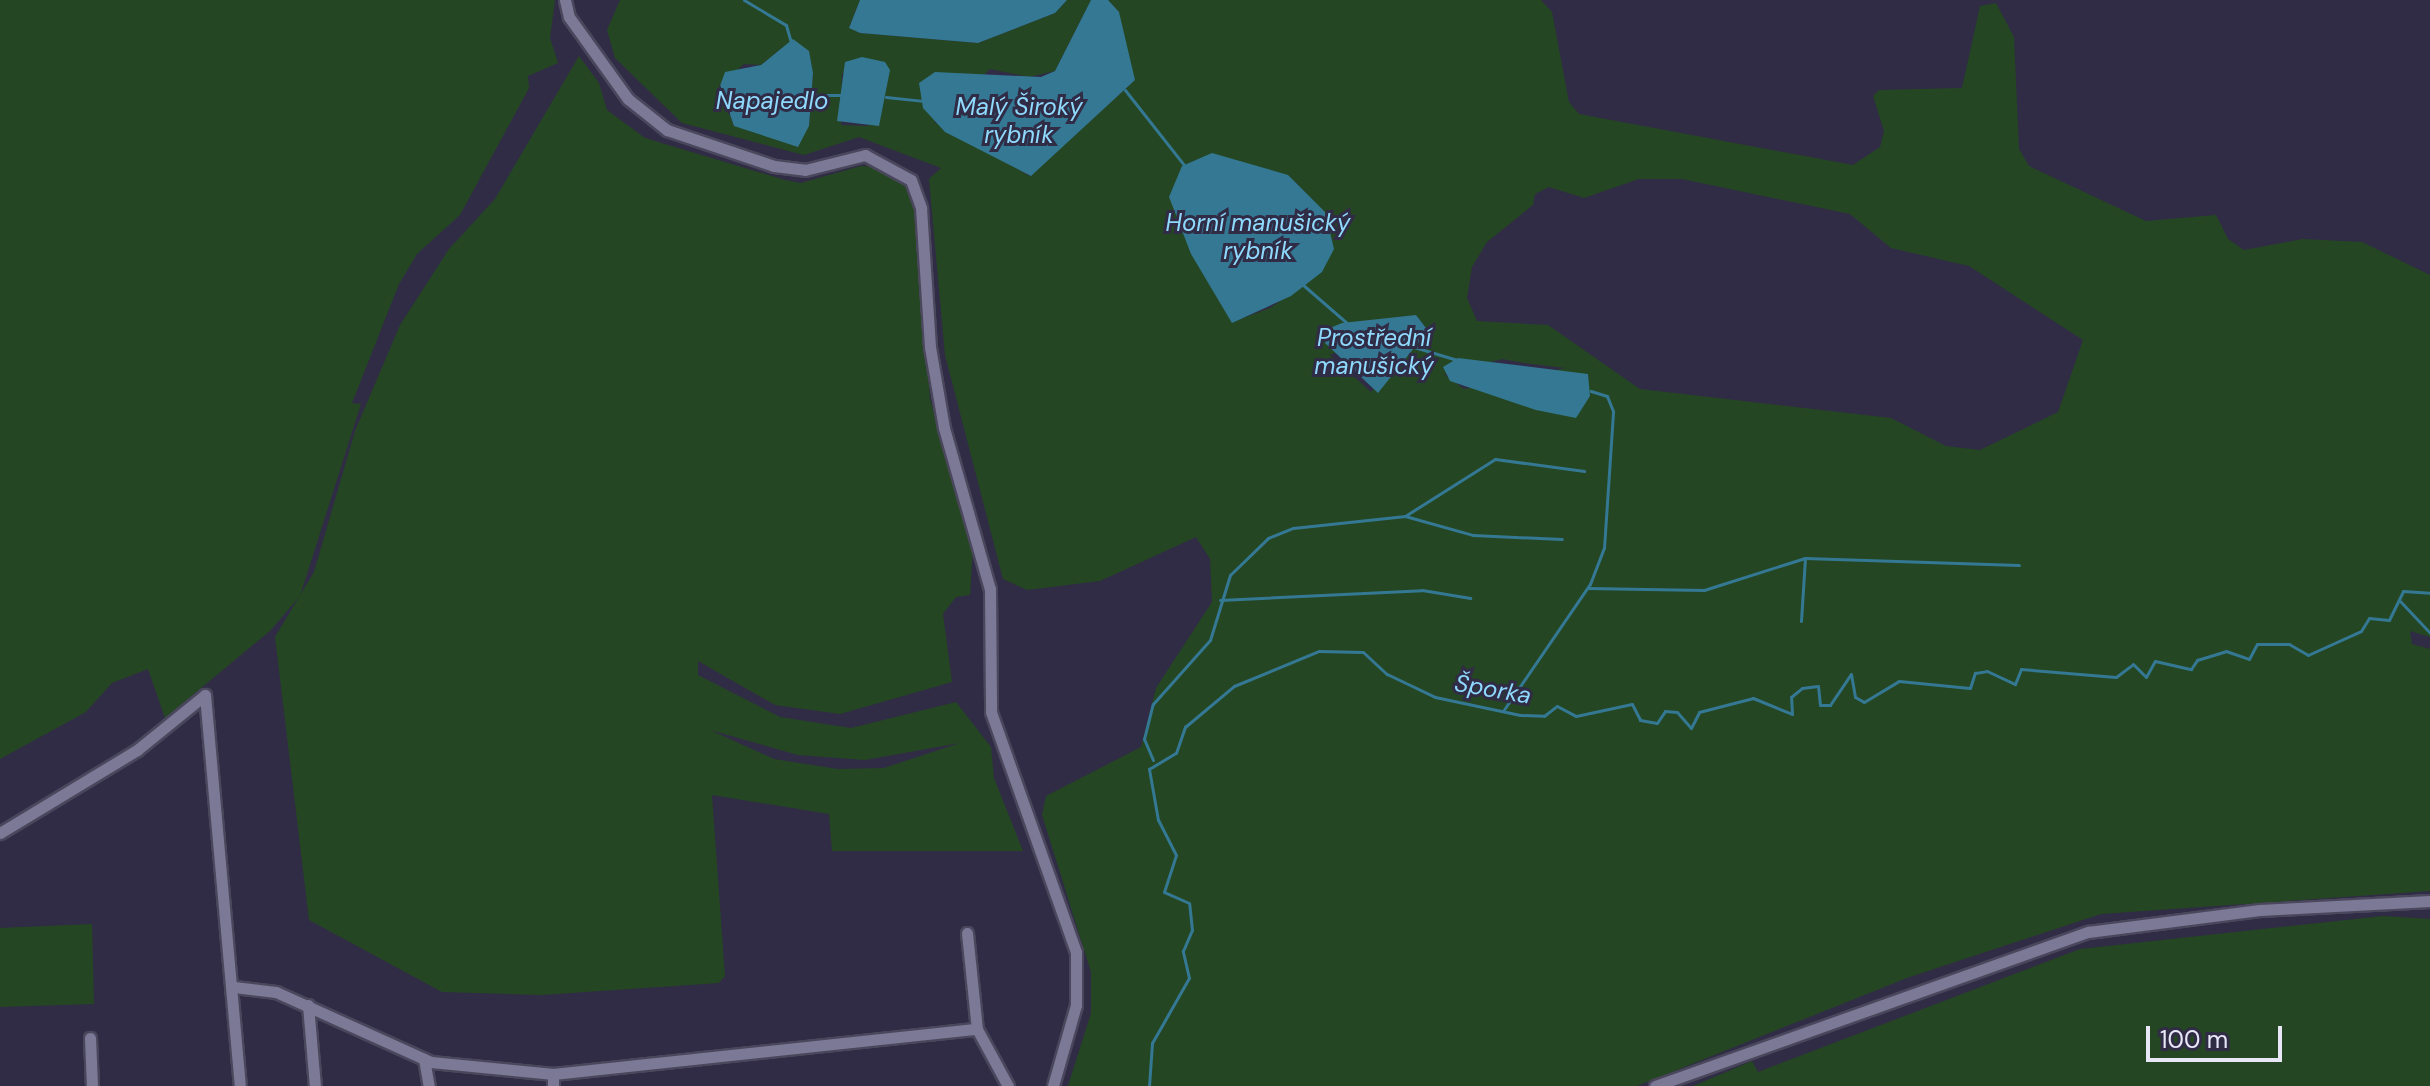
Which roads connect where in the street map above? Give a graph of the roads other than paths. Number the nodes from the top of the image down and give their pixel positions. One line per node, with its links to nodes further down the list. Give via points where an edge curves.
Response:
1 (565, 0): 16 (street, via 569,17 628,99 667,130 774,166 805,170 865,155 911,180 921,208 930,347 944,428 990,589 991,712 1076,952 1076,1005)
2 (1, 833): 5 (street, via 137,750 205,695)
3 (2430, 901): 17 (street, via 2260,910 2088,932)
4 (967, 933): 7 (street)
5 (234, 987): 6 (street); 12 (street)
6 (308, 1005): 9 (street); 13 (street)
7 (977, 1029): 10 (street); 15 (street)
8 (90, 1038): 11 (street)
9 (424, 1059): 10 (street); 14 (street)
10 (553, 1080)
11 (92, 1086)
12 (240, 1086)
13 (315, 1086)
14 (429, 1086)
15 (1008, 1086)
16 (1053, 1086)
17 (1655, 1086)

